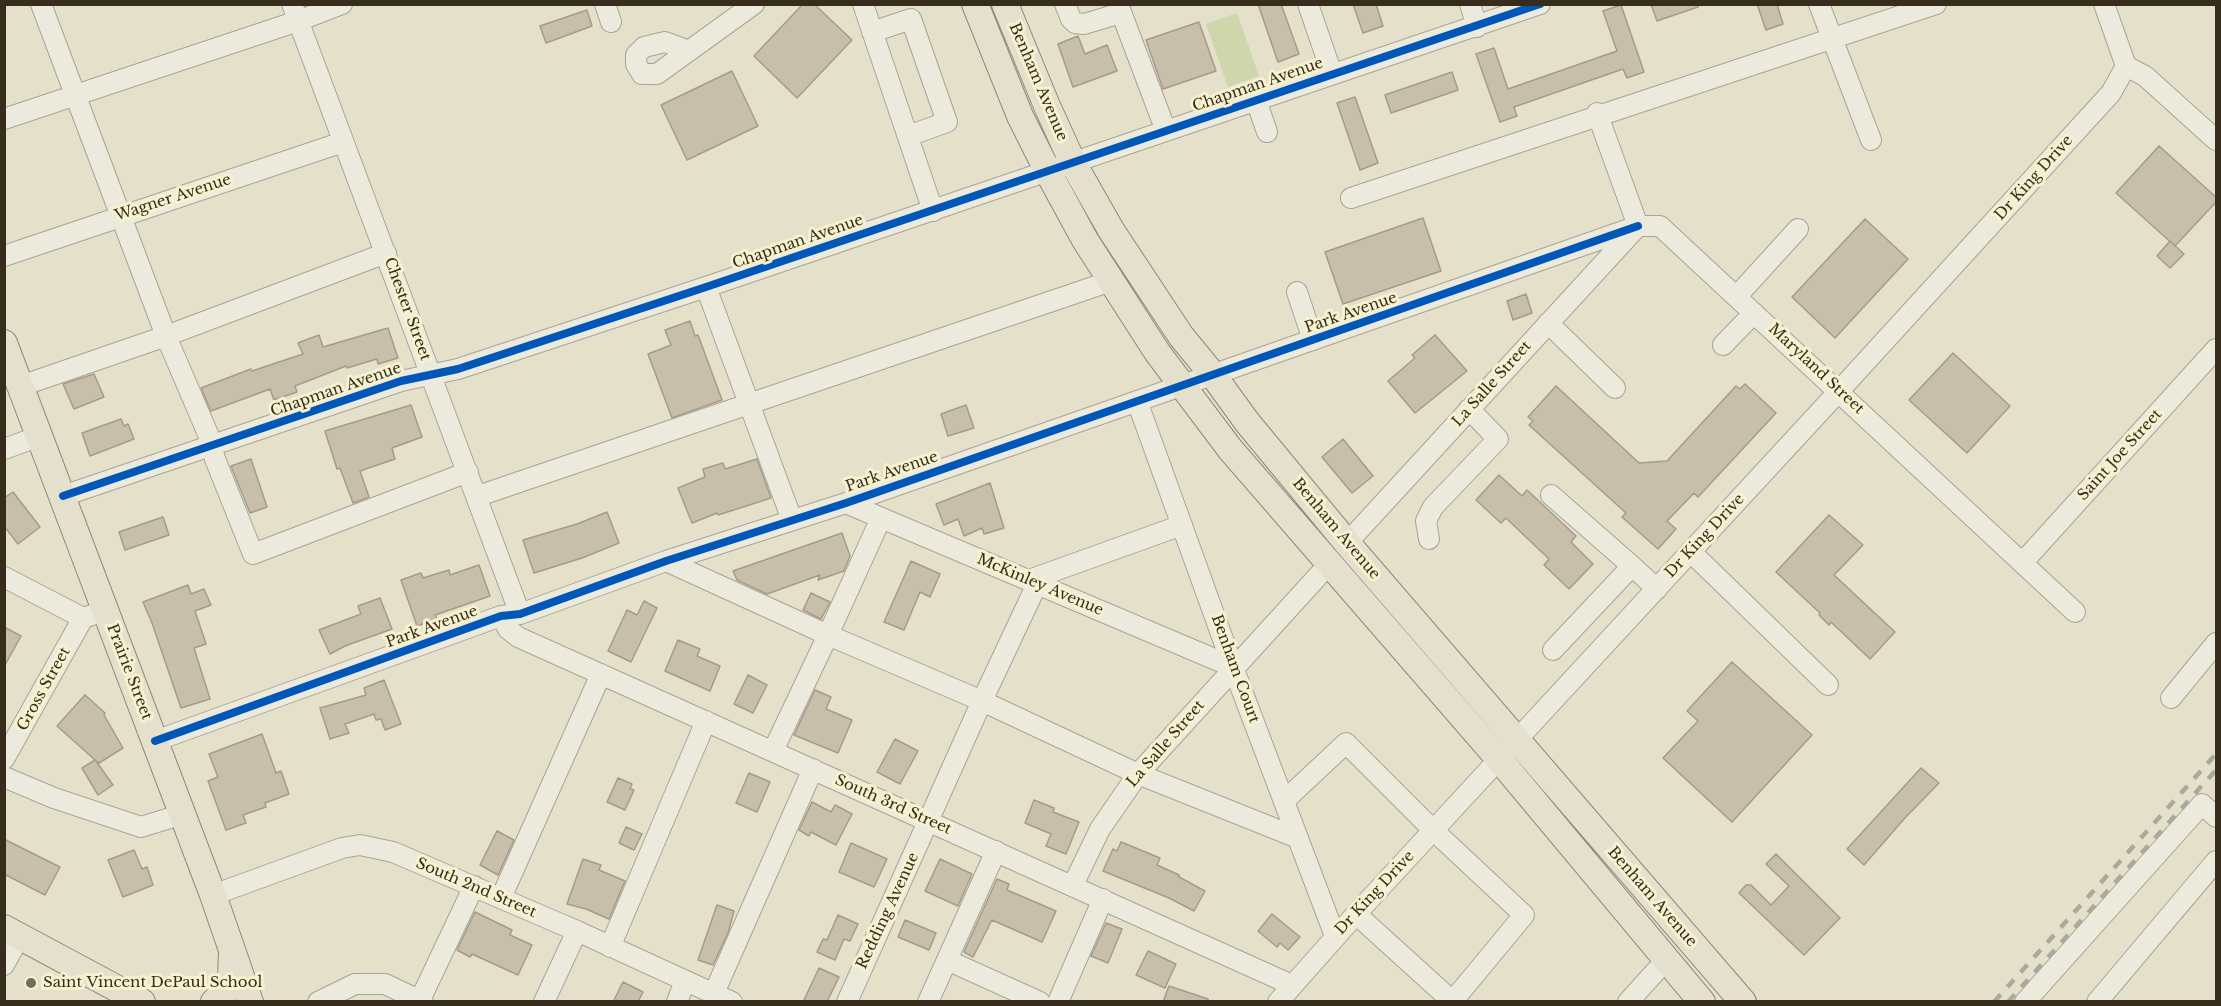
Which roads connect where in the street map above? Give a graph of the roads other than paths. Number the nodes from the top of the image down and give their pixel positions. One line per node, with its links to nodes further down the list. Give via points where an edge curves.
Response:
1 (41, 4): 22 (street)
2 (342, 4): 15 (street)
3 (754, 4): 19 (street)
4 (863, 4): 17 (street)
5 (975, 4): 33 (main road, Benham Avenue, via 1020,116)
6 (1005, 4): 32 (main road, Benham Avenue)
7 (1065, 4): 14 (street, via 1071,19 1084,24)
8 (1308, 4): 21 (street)
9 (1470, 4): 16 (street)
10 (1540, 4): 16 (street, Chapman Avenue)
11 (1819, 4): 18 (street)
12 (1936, 4): 18 (street)
13 (2104, 4): 20 (street)
14 (1119, 8): 26 (street)
15 (295, 13): 22 (street); 31 (street, Chester Street)
16 (1477, 27): 21 (street, Chapman Avenue)
17 (872, 32): 28 (street); 28 (street, via 911,19 948,122)
18 (1832, 39): 24 (street); 29 (street)
19 (689, 51)
20 (2126, 66): 30 (street, via 2145,76); 57 (street, Dr King Drive, via 2111,93)
21 (1332, 75): 23 (street, Chapman Avenue)
22 (77, 95): 25 (street); 36 (street)
23 (1256, 100): 26 (street, Chapman Avenue); 27 (street)
24 (1597, 115): 34 (street); 37 (street)
25 (4, 119)
26 (1166, 131): 32 (street, Chapman Avenue)
27 (1267, 132)
28 (908, 136): 35 (street)
29 (1871, 140)
30 (2217, 140)
31 (342, 142): 36 (street, Wagner Avenue); 39 (street, Chester Street)
32 (1073, 163): 33 (street, Chapman Avenue); 53 (main road, Benham Avenue, via 1144,281)
33 (1048, 172): 35 (street, Chapman Avenue); 41 (main road, Benham Avenue)
34 (1351, 198)
35 (933, 211): 42 (street, Chapman Avenue)
36 (122, 215): 40 (street, Wagner Avenue); 47 (street)
37 (1638, 226): 44 (street, Maryland Street, via 1660,226); 46 (street, La Salle Street); 48 (street, Park Avenue)
38 (1798, 229): 44 (street)
39 (386, 253): 47 (street); 52 (street, Chester Street)
40 (4, 256)
41 (1111, 281): 55 (main road, Benham Avenue); 59 (street)
42 (706, 287): 52 (street, Chapman Avenue); 59 (street)
43 (1297, 292): 48 (street)
44 (1737, 296): 45 (street, Maryland Street)
45 (1754, 313): 50 (street); 57 (street, Maryland Street)
46 (1548, 323): 56 (street); 60 (street, La Salle Street)
47 (166, 336): 54 (street); 62 (street)
48 (1313, 340): 53 (street, Park Avenue)
49 (4, 343): 54 (main road, Prairie Street)
50 (1723, 345)
51 (2217, 349): 76 (street, Saint Joe Street)
52 (431, 375): 62 (street, Chapman Avenue, via 401,381); 64 (street, Chester Street)
53 (1213, 375): 55 (street, Park Avenue); 73 (main road, Benham Avenue)
54 (21, 386): 61 (main road, Prairie Street)
55 (1182, 386): 58 (street, Park Avenue); 77 (main road, Benham Avenue, via 1230,449)
56 (1615, 388)
57 (1839, 391): 74 (street, Dr King Drive); 76 (street, Maryland Street)
58 (1137, 400): 68 (street, Park Avenue); 71 (street, Benham Court)
59 (749, 404): 67 (street); 70 (street)
60 (1469, 409): 72 (street, via 1498,439 1433,507 1426,521); 73 (street, La Salle Street)
61 (40, 436): 63 (street); 66 (main road, Prairie Street)
62 (211, 446): 64 (street, via 254,554); 66 (street, Chapman Avenue)
63 (4, 449)
64 (468, 472): 67 (street, Chester Street)
65 (1551, 495): 78 (street)
66 (63, 496): 83 (main road, Prairie Street)
67 (477, 496): 84 (street, Chester Street)
68 (846, 503): 69 (street, McKinley Avenue); 70 (street, Park Avenue)
69 (881, 518): 80 (street, McKinley Avenue); 85 (street)
70 (792, 520): 75 (street, Park Avenue)
71 (1182, 525): 80 (street); 88 (street, Benham Court)
72 (1429, 539)
73 (1347, 543): 95 (main road, Benham Avenue)
74 (1691, 552): 81 (street, Dr King Drive); 90 (street)
75 (666, 561): 84 (street, Park Avenue); 85 (street)
76 (2023, 562): 82 (street, Maryland Street)
77 (1329, 564): 88 (street, La Salle Street); 95 (main road, Benham Avenue)
78 (1632, 566): 81 (street); 87 (street)
79 (4, 577): 83 (street)
80 (1033, 582): 88 (street, McKinley Avenue); 92 (street, Redding Avenue)
81 (1657, 589): 95 (street, Dr King Drive)
82 (2075, 612)
83 (94, 614): 94 (main road, Prairie Street); 97 (street, Gross Street)
84 (511, 615): 89 (street, South 3rd Street, via 508,629 519,637); 94 (street, Park Avenue)
85 (828, 635): 92 (street); 96 (street)
86 (2217, 643): 91 (street)
87 (1553, 650)
88 (1233, 667): 99 (street, La Salle Street); 101 (street, Benham Court)
89 (601, 674): 93 (street, South 3rd Street); 112 (street)
90 (1828, 685)
91 (2171, 698)
92 (982, 701): 99 (street); 104 (street, Redding Avenue)
93 (706, 721): 96 (street, South 3rd Street); 118 (street)
94 (155, 741): 102 (main road, Prairie Street)
95 (1508, 750): 105 (street, Dr King Drive); 121 (main road, Benham Avenue); 142 (main road, Benham Avenue)
96 (773, 751): 98 (street, South 3rd Street)
97 (6, 753)
98 (813, 770): 104 (street, South 3rd Street); 125 (street)
99 (1138, 774): 106 (street); 109 (street, La Salle Street, via 1100,829)
100 (4, 777): 102 (street, via 141,827)
101 (1284, 801): 105 (street, via 1346,743); 106 (street, Benham Court)
102 (183, 814): 111 (main road, Prairie Street)
103 (2217, 817): 143 (street, via 2202,804)
104 (929, 821): 107 (street, South 3rd Street); 136 (street, Redding Avenue)
105 (1433, 830): 114 (street, Dr King Drive); 128 (street, via 1524,915)
106 (1298, 838): 117 (street, Benham Court)
107 (996, 851): 109 (street, South 3rd Street); 120 (street)
108 (2217, 861): 144 (street)
109 (1073, 885): 113 (street, South 3rd Street)
110 (474, 886): 111 (street, South 2nd Street, via 357,837 342,848 312,852); 112 (street, South 2nd Street); 126 (street)
111 (213, 895): 119 (main road, Prairie Street)
112 (501, 898): 115 (street, South 2nd Street)
113 (1103, 899): 124 (street, South 3rd Street); 139 (street)
114 (1356, 914): 117 (street, Dr King Drive); 128 (street)
115 (577, 931): 118 (street, South 2nd Street); 133 (street)
116 (12, 932): 122 (street); 129 (main road)
117 (1335, 936): 124 (street, Dr King Drive)
118 (610, 947): 123 (street, South 2nd Street)
119 (232, 949): 130 (main road, via 231,978); 131 (main road, Prairie Street)
120 (947, 960): 137 (street); 138 (street)
121 (1666, 960): 140 (street); 141 (main road, Benham Avenue)
122 (4, 965)
123 (685, 981): 125 (street, South 2nd Street); 134 (street)
124 (1292, 985): 127 (street, Dr King Drive)
125 (714, 993): 135 (street, South 2nd Street)
126 (422, 1001): 132 (street, via 385,984 355,984)
127 (1279, 1001)
128 (1452, 1001)
129 (142, 1002)
130 (214, 1002)
131 (250, 1002)
132 (318, 1002)
133 (544, 1002)
134 (677, 1002)
135 (732, 1002)
136 (847, 1002)
137 (928, 1002)
138 (1040, 1002)
139 (1058, 1002)
140 (1628, 1002)
141 (1702, 1002)
142 (1743, 1002)
143 (2025, 1002)
144 (2097, 1002)

